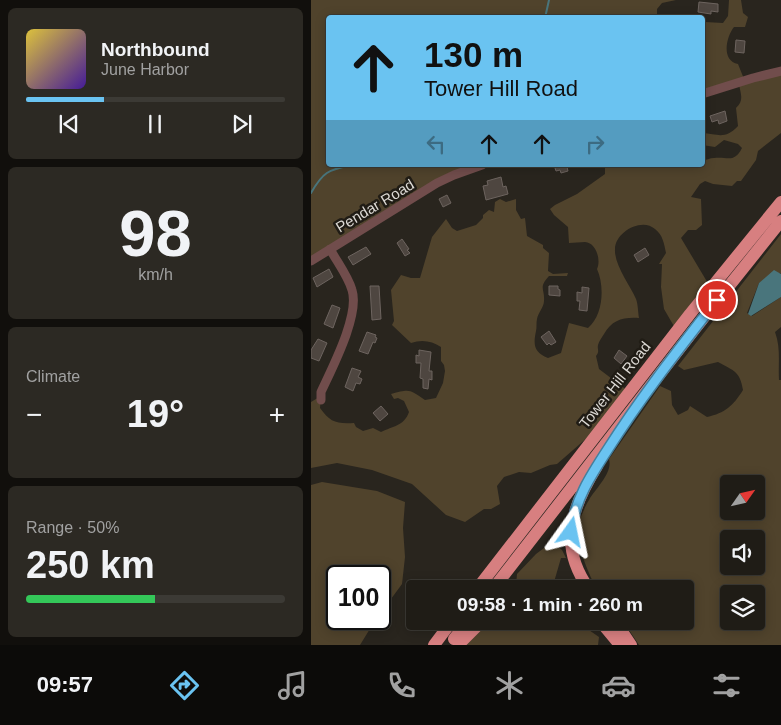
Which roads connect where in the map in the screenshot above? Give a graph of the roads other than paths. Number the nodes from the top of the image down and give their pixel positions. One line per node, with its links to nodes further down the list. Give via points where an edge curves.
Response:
1 (781, 71): 2 (street)
2 (705, 93)
3 (476, 167): 6 (street, Pendar Road, via 437,183)
4 (781, 202): 10 (highway, Tower Hill Road)
5 (781, 221): 9 (highway, Tower Hill Road)
6 (330, 249): 7 (street, Pendar Road); 8 (street, via 352,290 354,301 349,328 321,392)
7 (311, 261)
8 (321, 400)
9 (634, 407): 11 (highway, Tower Hill Road); 12 (highway, via 593,472 573,517 573,557)
10 (484, 580)
11 (500, 580)
12 (583, 580)
13 (445, 630): 18 (highway)
14 (461, 630): 19 (highway)
15 (473, 630): 20 (highway)
16 (608, 630): 21 (highway)
17 (621, 630): 22 (highway)
18 (433, 645)
19 (449, 645)
20 (458, 645)
21 (620, 645)
22 (631, 645)

